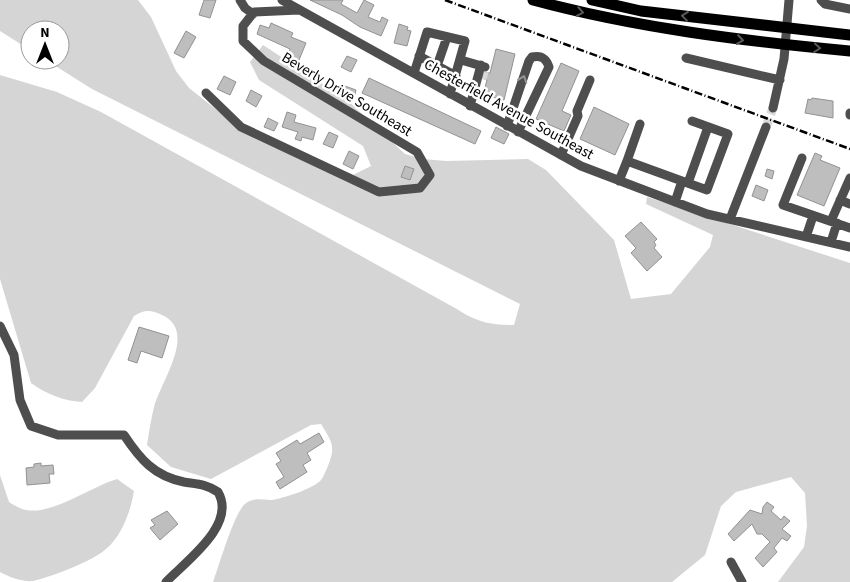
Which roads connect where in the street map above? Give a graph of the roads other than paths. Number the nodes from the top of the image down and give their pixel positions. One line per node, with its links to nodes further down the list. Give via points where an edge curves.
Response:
1 (240, 0): 9 (street)
2 (282, 0): 8 (street, Chesterfield Avenue Southeast)
3 (533, 0): 13 (main road, one-way to 13, via 676,30)
4 (592, 0): 10 (main road, one-way to 4, via 641,11)
5 (789, 0): 10 (street)
6 (821, 0): 7 (street, via 825,4)
7 (850, 9)
8 (299, 10): 9 (street); 20 (street, Chesterfield Avenue Southeast)
9 (252, 14): 25 (street, Beverly Drive Southeast, via 243,26 243,41 264,61 417,152 430,175 420,188 379,192 241,127)
10 (785, 29): 11 (main road); 13 (street)
11 (850, 35)
12 (447, 37): 15 (street, via 427,32); 17 (street, via 466,41); 18 (street)
13 (784, 45): 14 (main road, one-way to 14); 23 (street)
14 (850, 51)
15 (419, 56): 18 (street); 20 (street)
16 (686, 58): 23 (street)
17 (461, 60): 19 (street); 21 (street)
18 (437, 66): 21 (street)
19 (482, 72): 24 (street); 24 (street, via 481,83)
20 (414, 73): 26 (street, Chesterfield Avenue Southeast)
21 (456, 76): 26 (street)
22 (590, 80): 35 (street)
23 (780, 80): 28 (street)
24 (475, 86): 27 (street)
25 (206, 92)
26 (450, 94): 27 (street, Chesterfield Avenue Southeast)
27 (470, 106): 31 (street, Chesterfield Avenue Southeast)
28 (773, 108)
29 (692, 121): 32 (street)
30 (640, 124): 37 (street)
31 (507, 126): 34 (street, Chesterfield Avenue Southeast); 34 (street, one-way to 34, via 529,61 532,57 543,57 549,67)
32 (708, 127): 40 (street); 40 (street, via 728,134 707,190)
33 (766, 127): 45 (street)
34 (518, 132): 35 (street, Chesterfield Avenue Southeast)
35 (561, 155): 39 (street, Chesterfield Avenue Southeast)
36 (802, 158): 44 (street, via 783,205)
37 (627, 161): 39 (street); 40 (street)
38 (850, 178): 41 (street)
39 (619, 181): 42 (street, Chesterfield Avenue Southeast)
40 (685, 182): 42 (street)
41 (840, 200): 43 (street); 46 (street)
42 (675, 202): 45 (street, Chesterfield Avenue Southeast)
43 (850, 204)
44 (813, 216): 46 (street); 48 (street)
45 (730, 219): 48 (street, Chesterfield Avenue Southeast)
46 (834, 222): 47 (street); 49 (street)
47 (850, 228)
48 (806, 237): 49 (street, Chesterfield Avenue Southeast)
49 (831, 242): 50 (street, Chesterfield Avenue Southeast)
50 (850, 247)
51 (0, 326): 53 (street, via 14,355 20,400 31,426 58,435 124,435 138,456 157,472 218,492 223,504 214,531)
52 (731, 562): 54 (street)
53 (166, 582)
54 (742, 582)

